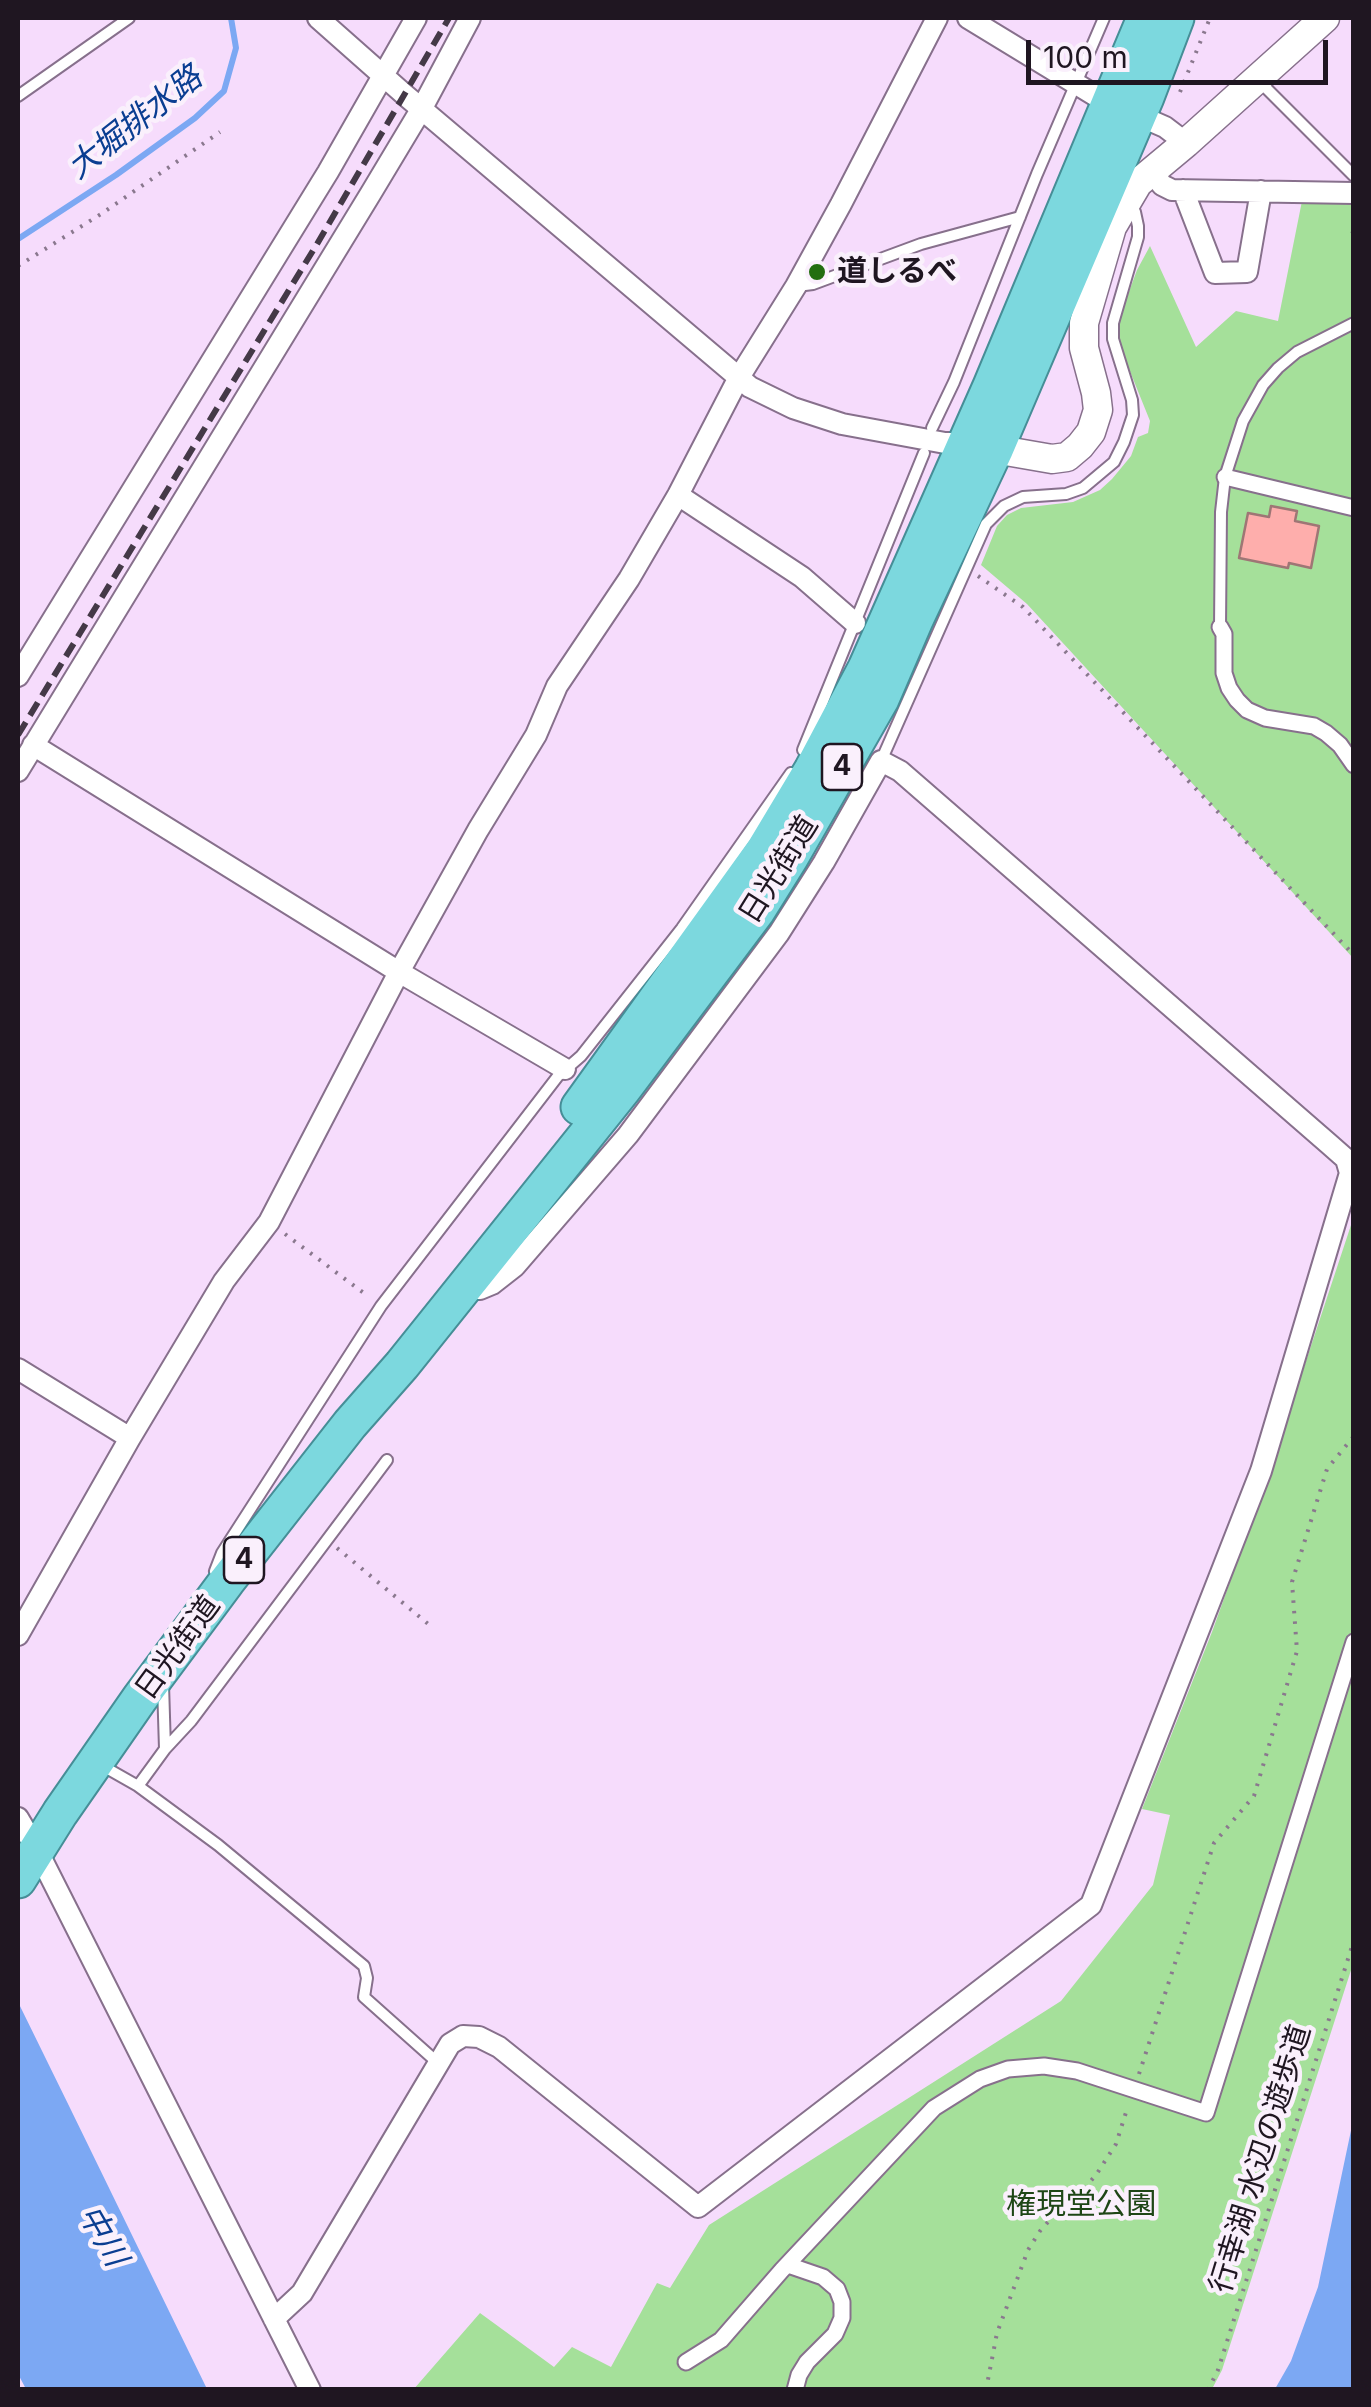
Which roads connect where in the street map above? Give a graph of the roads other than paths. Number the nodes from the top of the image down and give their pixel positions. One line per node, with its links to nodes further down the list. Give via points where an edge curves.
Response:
1 (128, 18): 14 (lane)
2 (318, 18): 11 (street)
3 (416, 18): 11 (street)
4 (470, 18): 16 (street)
5 (937, 18): 24 (street)
6 (968, 18): 13 (street)
7 (1104, 18): 13 (lane)
8 (1145, 18): 28 (highway, 日光街道 / 4)
9 (1176, 18): 28 (highway, 日光街道 / 4, via 1146,97)
10 (1325, 18): 12 (street)
11 (383, 73): 16 (street); 35 (street)
12 (1256, 79): 17 (street, via 1167,130); 18 (lane)
13 (1075, 85): 15 (street); 23 (lane)
14 (18, 96)
15 (1096, 96)
16 (422, 108): 26 (street); 36 (street)
17 (1153, 172): 19 (street, via 1172,190); 22 (street)
18 (1354, 176)
19 (1183, 190): 20 (street); 20 (street, via 1215,273 1247,272)
20 (1261, 191): 21 (street)
21 (1354, 193)
22 (1127, 201): 28 (street, via 1112,227 1084,323 1098,410 1091,432 1066,457 1052,459); 37 (lane, via 1138,237 1112,324 1132,400 1124,442 1114,462 1083,488 1023,498 986,524)
23 (1020, 217): 24 (lane); 27 (lane)
24 (796, 286): 26 (street)
25 (1354, 323): 30 (lane, via 1298,352 1264,384 1243,420)
26 (738, 379): 28 (street, via 842,424); 31 (street)
27 (932, 428)
28 (980, 447): 38 (highway, 日光街道 / 4, via 866,668); 43 (highway, 日光街道 / 4, via 881,700 790,858 624,1088)
29 (924, 453): 33 (lane)
30 (1225, 477): 32 (street); 34 (lane)
31 (678, 495): 33 (street, via 802,577); 41 (street, via 564,674 536,735)
32 (1354, 508)
33 (855, 624): 38 (lane)
34 (1220, 626): 39 (street, via 1224,673 1237,700 1265,718 1326,733)
35 (18, 676)
36 (25, 740): 40 (street); 41 (street)
37 (881, 761): 43 (street, via 779,934 628,1135 516,1266 480,1288); 56 (street, via 1346,1159 1350,1173 1261,1471 1091,1904 698,2207 499,2047 463,2036)
38 (806, 765): 42 (lane); 43 (highway, 日光街道 / 4, via 786,817 729,902)
39 (1354, 765)
40 (18, 771)
41 (399, 972): 42 (street); 45 (street, via 269,1222 224,1280)
42 (565, 1069): 47 (lane, via 381,1306 222,1554 215,1571)
43 (458, 1282): 47 (highway, 日光街道 / 4)
44 (18, 1369): 45 (street)
45 (130, 1438): 48 (street)
46 (387, 1460): 51 (lane)
47 (227, 1581): 50 (highway, 日光街道 / 4)
48 (18, 1635)
49 (1354, 1642): 57 (street, via 1206,2113 1044,2066 980,2079 934,2108)
50 (163, 1666): 51 (lane); 52 (highway, 日光街道 / 4)
51 (165, 1749): 53 (lane)
52 (96, 1762): 53 (lane); 55 (highway, 日光街道 / 4)
53 (138, 1786): 56 (lane, via 364,1966 364,1997)
54 (18, 1818): 55 (street)
55 (25, 1869): 58 (street)
56 (439, 2064): 58 (street, via 302,2293)
57 (788, 2265): 59 (street, via 721,2340); 61 (street, via 822,2277 842,2302 835,2334 807,2362)
58 (274, 2318): 60 (street)
59 (686, 2362)
60 (310, 2390)
61 (795, 2390)

